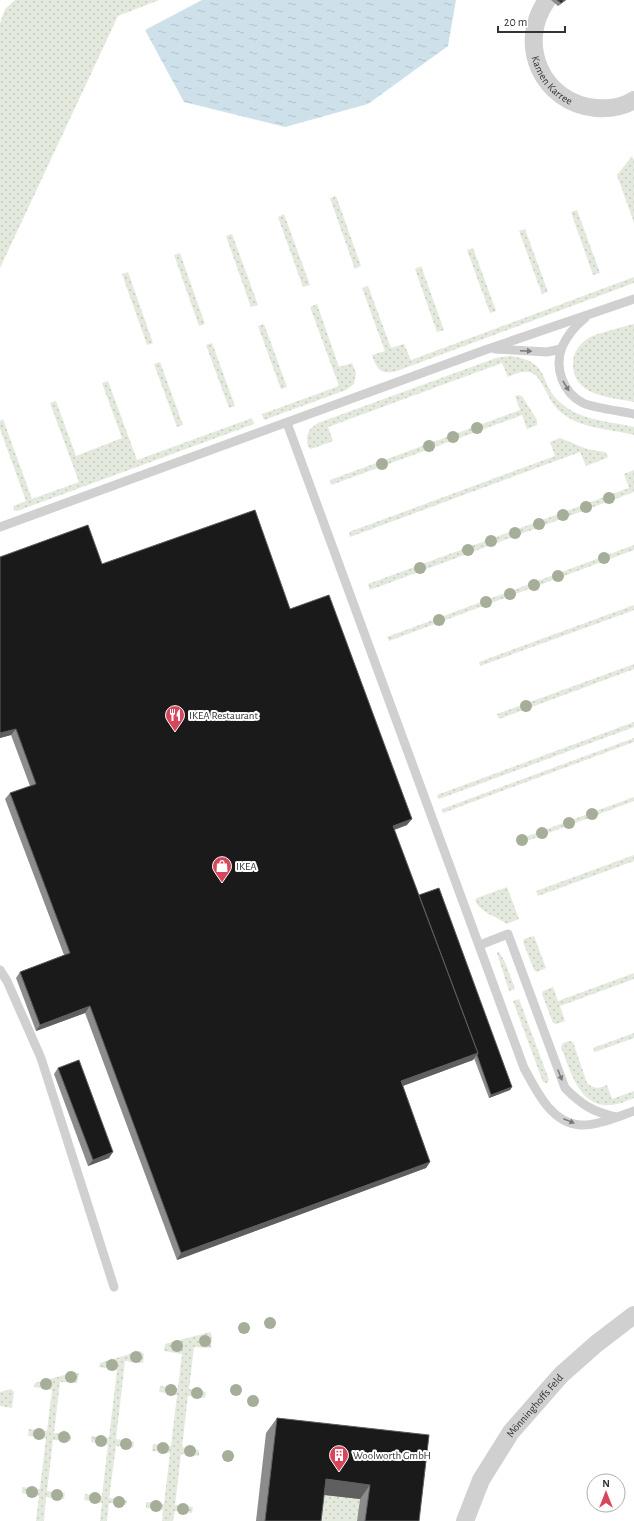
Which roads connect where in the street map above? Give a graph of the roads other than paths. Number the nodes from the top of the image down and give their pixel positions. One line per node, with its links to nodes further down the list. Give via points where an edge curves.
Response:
1 (547, 0): 2 (street, Kamen Karree, via 535,23 533,39 540,69 548,82 559,94 587,107)
2 (632, 106)
3 (634, 298): 4 (lane)
4 (588, 315): 5 (lane); 6 (lane, via 572,331)
5 (490, 348): 6 (lane, one-way to 6, via 547,352); 8 (lane)
6 (562, 349): 7 (lane, one-way to 7, via 560,374 567,390 575,398 584,403)
7 (634, 414)
8 (287, 423): 9 (lane); 10 (lane)
9 (0, 527)
10 (480, 945): 13 (lane, one-way to 13, via 524,1068 540,1097 554,1113 580,1125); 13 (lane, one-way to 13, via 508,934 565,1088 577,1100 599,1114)
11 (0, 970): 14 (lane, via 41,1058)
12 (634, 1111): 13 (lane)
13 (618, 1117)
14 (114, 1287)
15 (634, 1315): 16 (street, Mönninghoffs Feld, via 561,1375 511,1432 481,1480)
16 (465, 1521)

